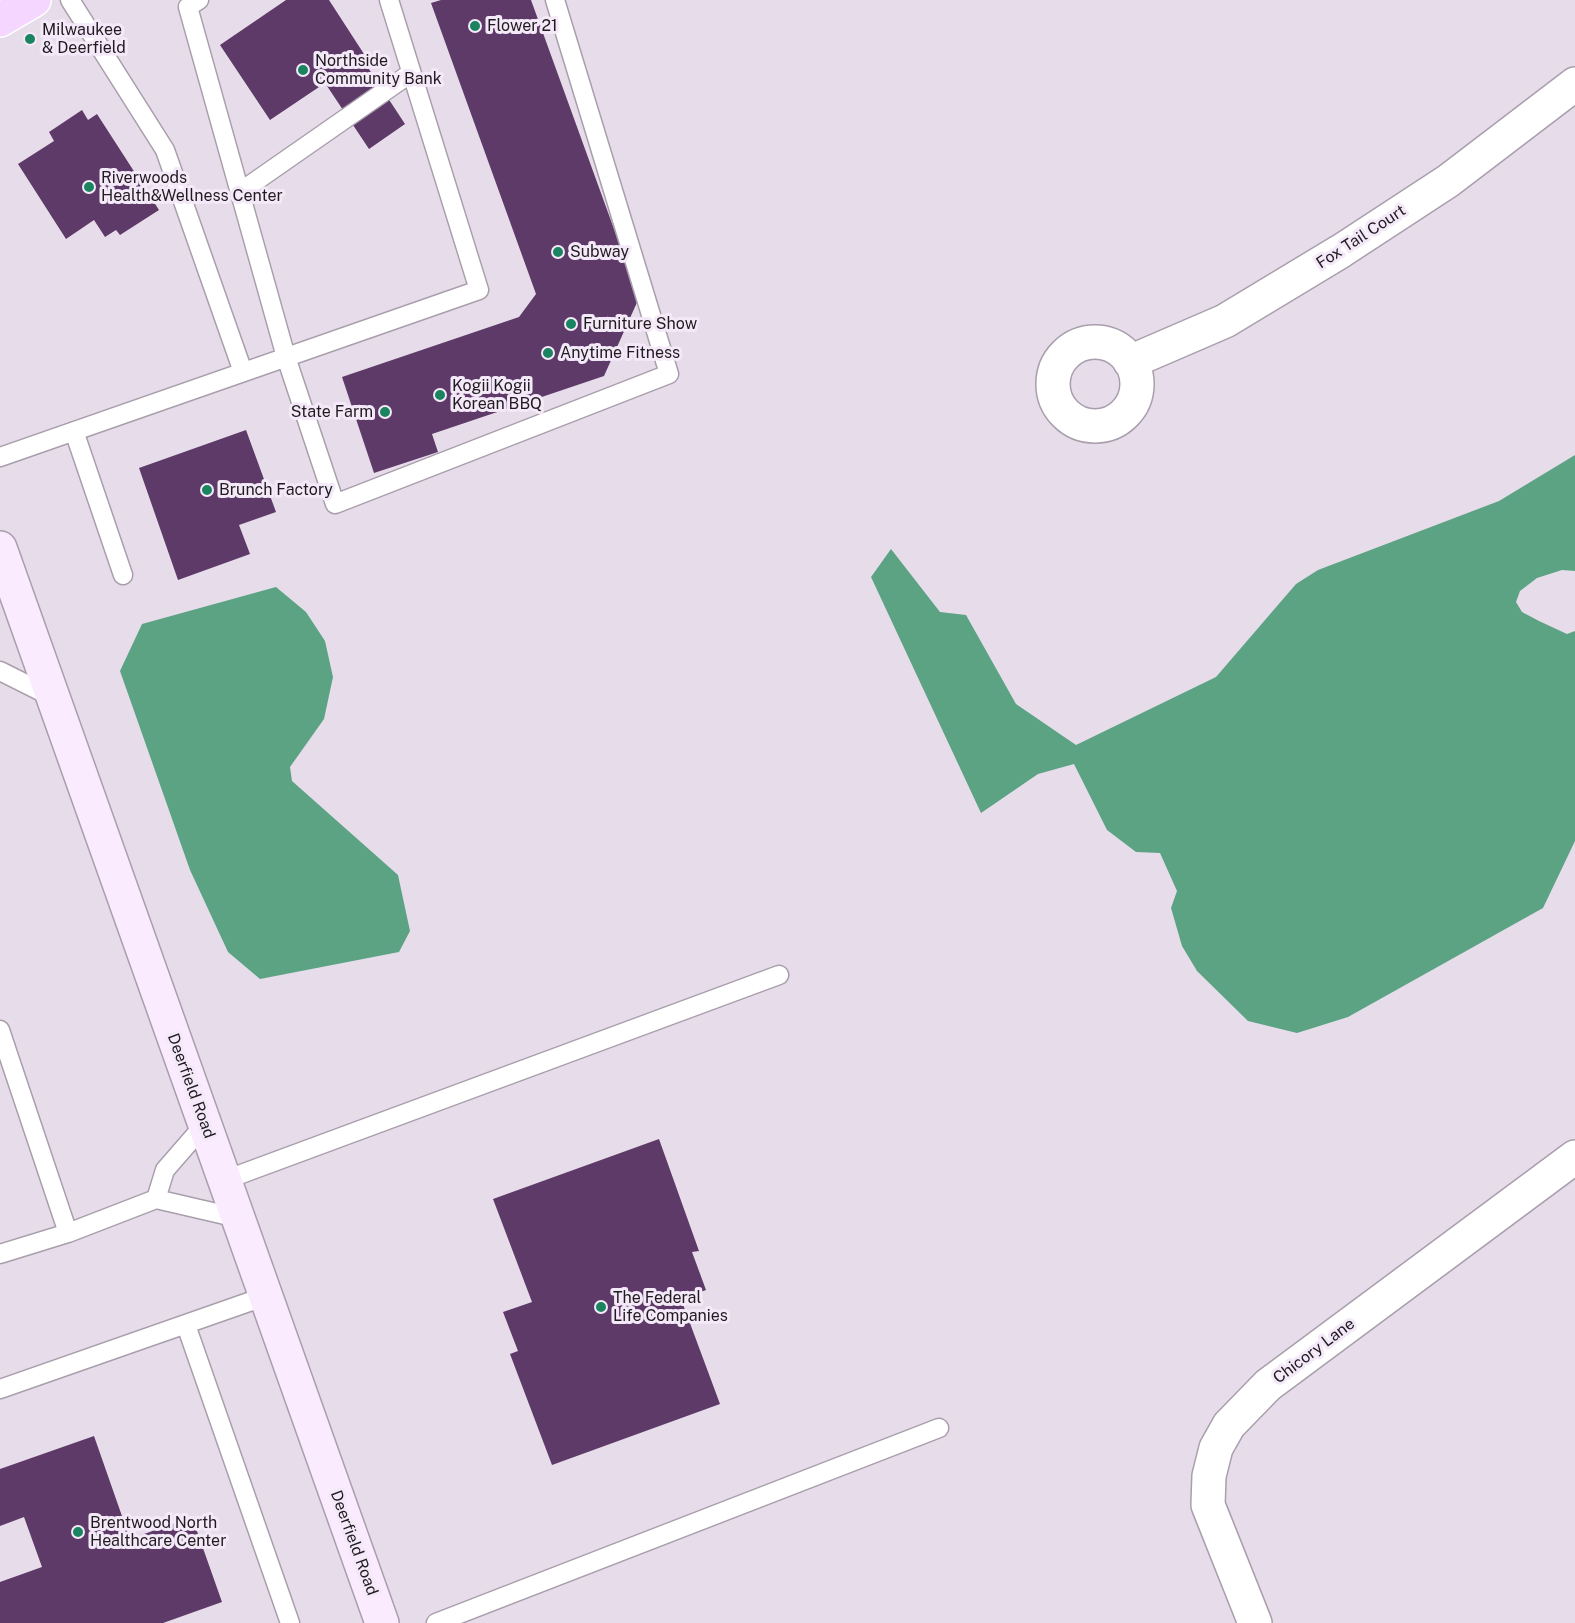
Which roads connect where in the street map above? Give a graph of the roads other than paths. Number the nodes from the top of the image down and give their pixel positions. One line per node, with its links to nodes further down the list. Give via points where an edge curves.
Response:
1 (34, 0): 6 (main road)
2 (70, 0): 12 (lane, via 165,150)
3 (199, 0): 9 (lane, via 188,7)
4 (389, 0): 7 (lane)
5 (555, 0): 10 (lane, via 669,374 335,504)
6 (0, 20)
7 (411, 73): 9 (lane); 10 (lane, via 479,290)
8 (1575, 84): 11 (street, Fox Tail Court, via 1448,181 1341,252 1225,321)
9 (240, 192): 10 (lane)
10 (286, 357): 12 (lane)
11 (1130, 362)
12 (243, 372): 13 (lane)
13 (74, 431): 14 (lane); 16 (lane)
14 (0, 457)
15 (0, 548): 18 (main road, Deerfield Road)
16 (123, 575)
17 (0, 671): 18 (lane)
18 (53, 698): 21 (main road, Deerfield Road)
19 (779, 975): 23 (lane)
20 (0, 1030): 26 (lane)
21 (205, 1124): 23 (main road, Deerfield Road); 24 (lane, via 165,1170)
22 (1575, 1157): 35 (street, Chicory Lane, via 1268,1385 1229,1425 1216,1448 1209,1476 1208,1505)
23 (225, 1180): 25 (main road, Deerfield Road)
24 (156, 1199): 25 (lane); 26 (lane)
25 (238, 1218): 28 (main road, Deerfield Road)
26 (68, 1233): 27 (lane)
27 (0, 1254)
28 (266, 1296): 29 (lane); 33 (main road, Deerfield Road)
29 (186, 1324): 30 (lane); 32 (lane)
30 (0, 1389)
31 (939, 1428): 34 (lane)
32 (290, 1623)
33 (382, 1623)
34 (436, 1623)
35 (1255, 1623)

